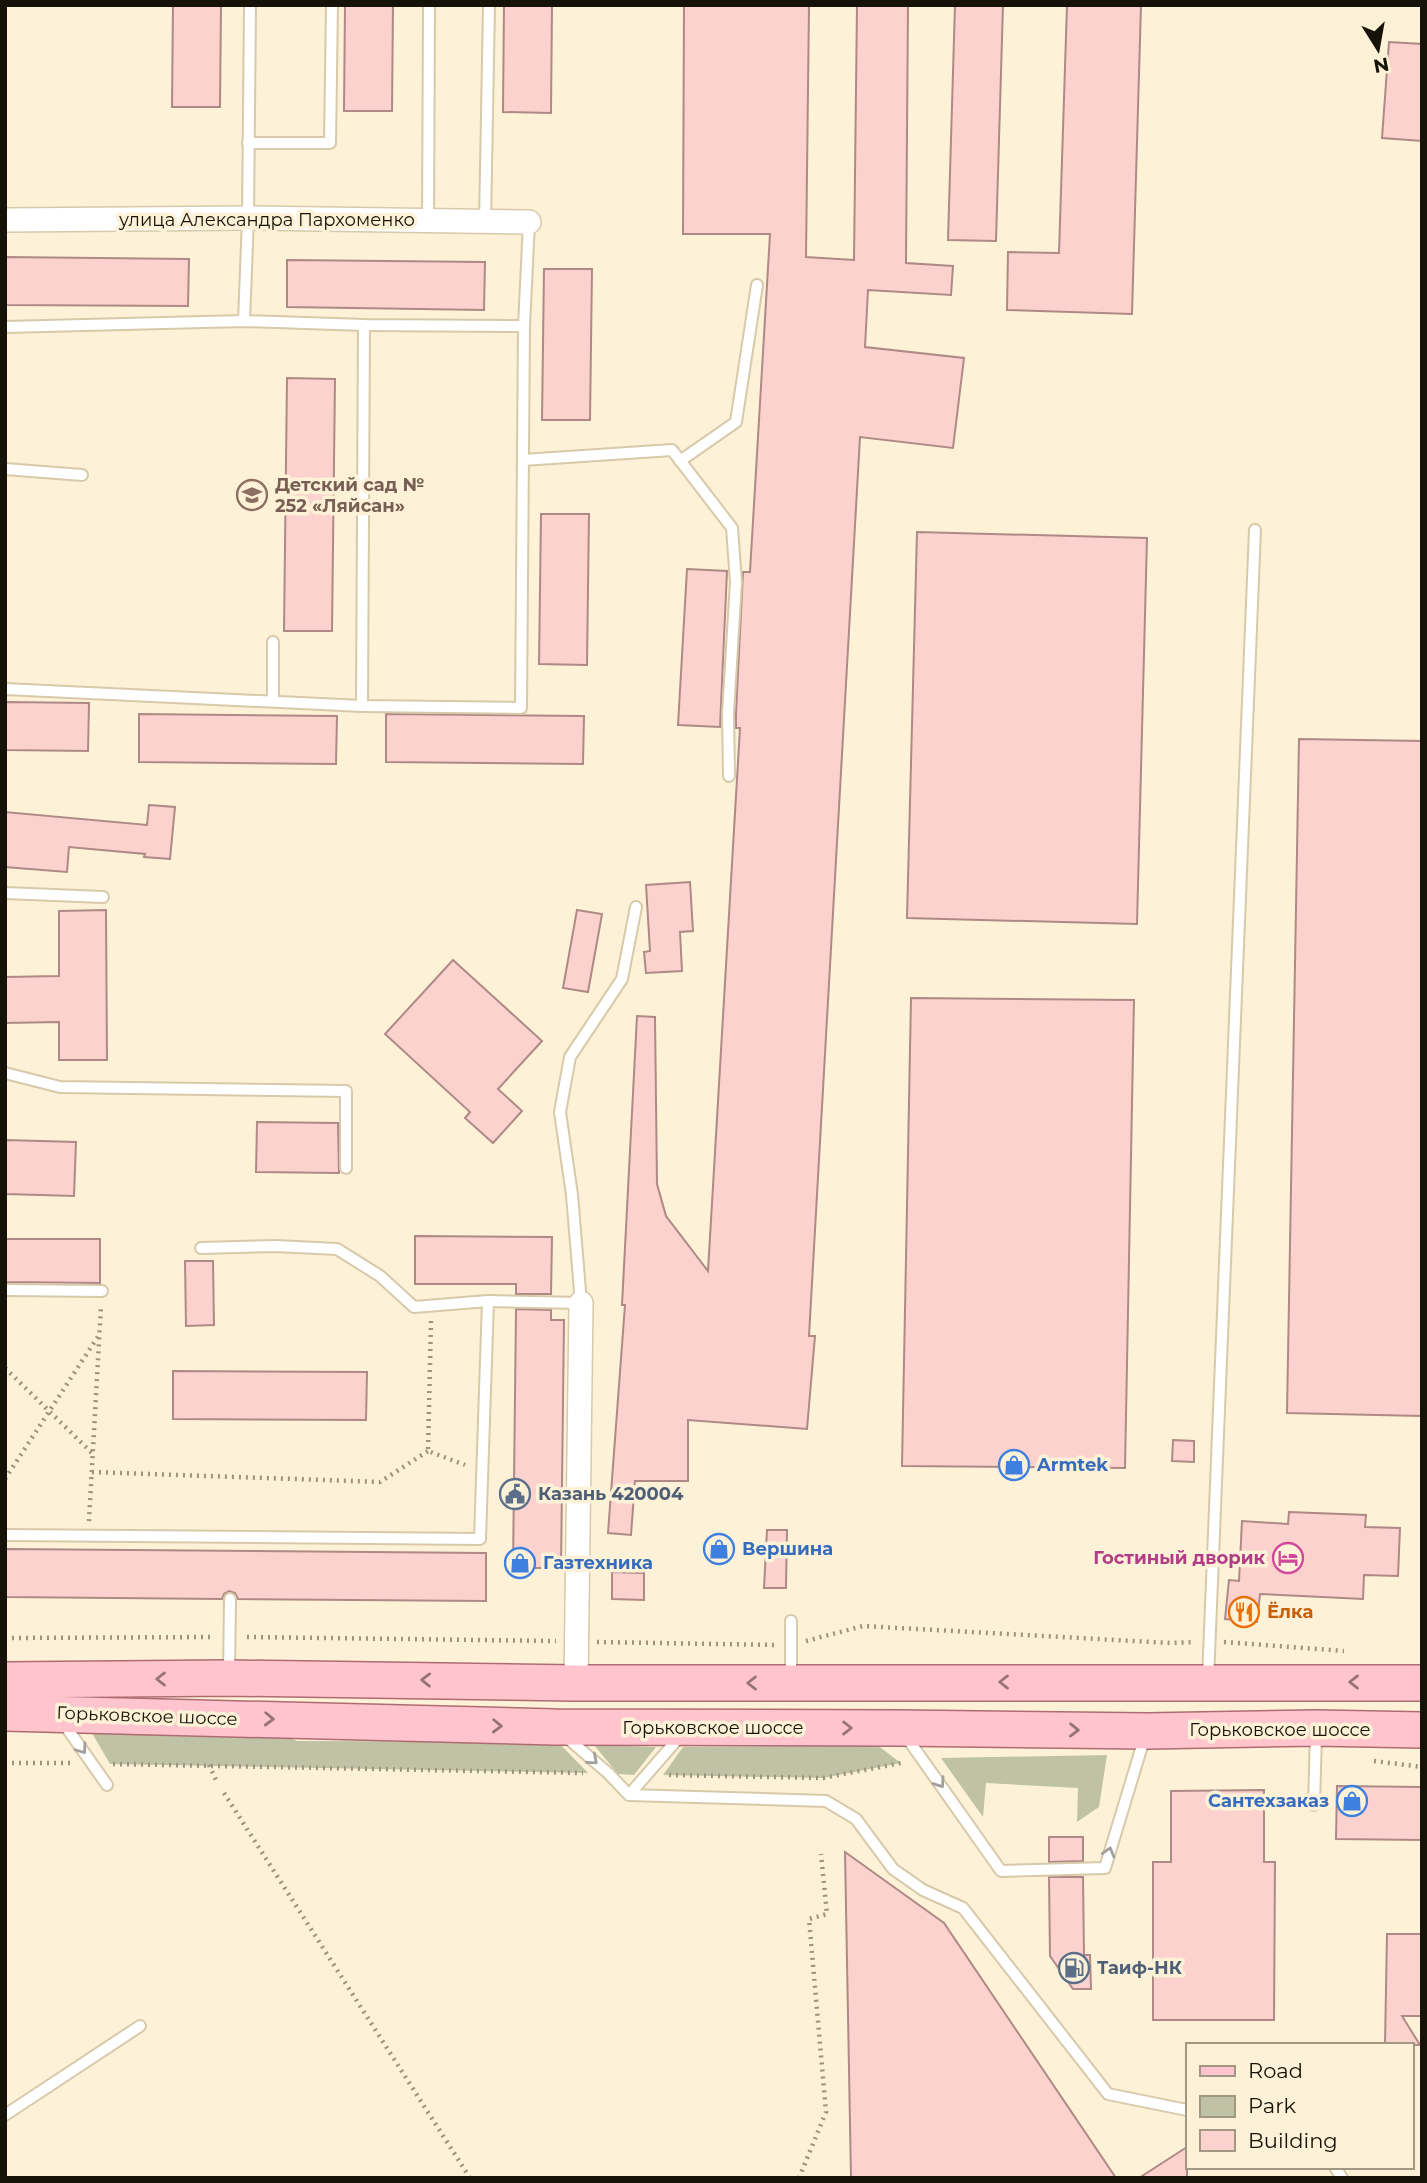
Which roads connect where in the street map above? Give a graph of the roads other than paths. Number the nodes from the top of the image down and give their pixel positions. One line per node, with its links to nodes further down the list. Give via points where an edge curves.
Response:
1 (250, 5): 5 (lane)
2 (332, 5): 5 (lane, via 330,143)
3 (429, 5): 8 (lane)
4 (489, 5): 10 (lane)
5 (248, 142): 6 (lane)
6 (248, 218): 7 (street, улица Александра Пархоменко); 8 (street, улица Александра Пархоменко); 12 (lane)
7 (5, 220)
8 (428, 222): 10 (street, улица Александра Пархоменко)
9 (529, 222): 10 (street, улица Александра Пархоменко); 14 (lane)
10 (485, 223)
11 (757, 285): 17 (lane, via 736,422)
12 (244, 321): 13 (lane); 15 (lane)
13 (364, 325): 14 (lane); 24 (lane)
14 (524, 326): 16 (lane)
15 (5, 327)
16 (523, 460): 17 (lane, via 672,450); 24 (lane, via 521,708)
17 (680, 461): 25 (lane, via 732,528 736,582)
18 (5, 470): 19 (lane)
19 (82, 475)
20 (1255, 530): 43 (lane)
21 (274, 642): 23 (lane)
22 (5, 689): 23 (lane)
23 (273, 701): 24 (lane)
24 (362, 706)
25 (729, 776)
26 (5, 892): 27 (lane)
27 (103, 897)
28 (636, 906): 35 (lane, via 622,979 570,1057 560,1112)
29 (5, 1073): 30 (lane, via 60,1087 345,1091)
30 (346, 1168)
31 (201, 1248): 34 (lane, via 337,1250 380,1276 414,1307)
32 (5, 1290): 33 (lane)
33 (102, 1291)
34 (488, 1301): 35 (lane); 37 (lane, via 480,1539)
35 (581, 1303): 44 (street)
36 (5, 1535): 37 (lane)
37 (230, 1537): 38 (lane)
38 (230, 1551)
39 (230, 1599): 41 (lane)
40 (791, 1621): 45 (lane)
41 (229, 1678): 42 (main road, Горьковское шоссе, one-way to 42); 44 (main road, Горьковское шоссе, one-way to 41)
42 (5, 1680)
43 (1208, 1682): 45 (main road, Горьковское шоссе, one-way to 45); 46 (main road, Горьковское шоссе, one-way to 43)
44 (576, 1683): 45 (main road, Горьковское шоссе, one-way to 44)
45 (791, 1683)
46 (1422, 1683)
47 (5, 1713): 48 (main road, Горьковское шоссе)
48 (57, 1713): 49 (main road, Горьковское шоссе, one-way to 49); 55 (lane, one-way to 55)
49 (555, 1727): 50 (main road, Горьковское шоссе); 56 (lane, one-way to 56)
50 (686, 1728): 51 (main road, Горьковское шоссе, one-way to 51); 56 (lane)
51 (899, 1728): 54 (main road, Горьковское шоссе, one-way to 54); 54 (lane, one-way to 54, via 1001,1871 1105,1868)
52 (1316, 1728): 53 (main road, Горьковское шоссе); 54 (main road, Горьковское шоссе); 57 (lane)
53 (1422, 1730)
54 (1147, 1731)
55 (107, 1785)
56 (629, 1795): 59 (lane, via 826,1801 856,1819 893,1869 923,1890 963,1908 1108,2094)
57 (1314, 1805)
58 (140, 2026): 60 (lane)
59 (1186, 2110)
60 (5, 2115)

